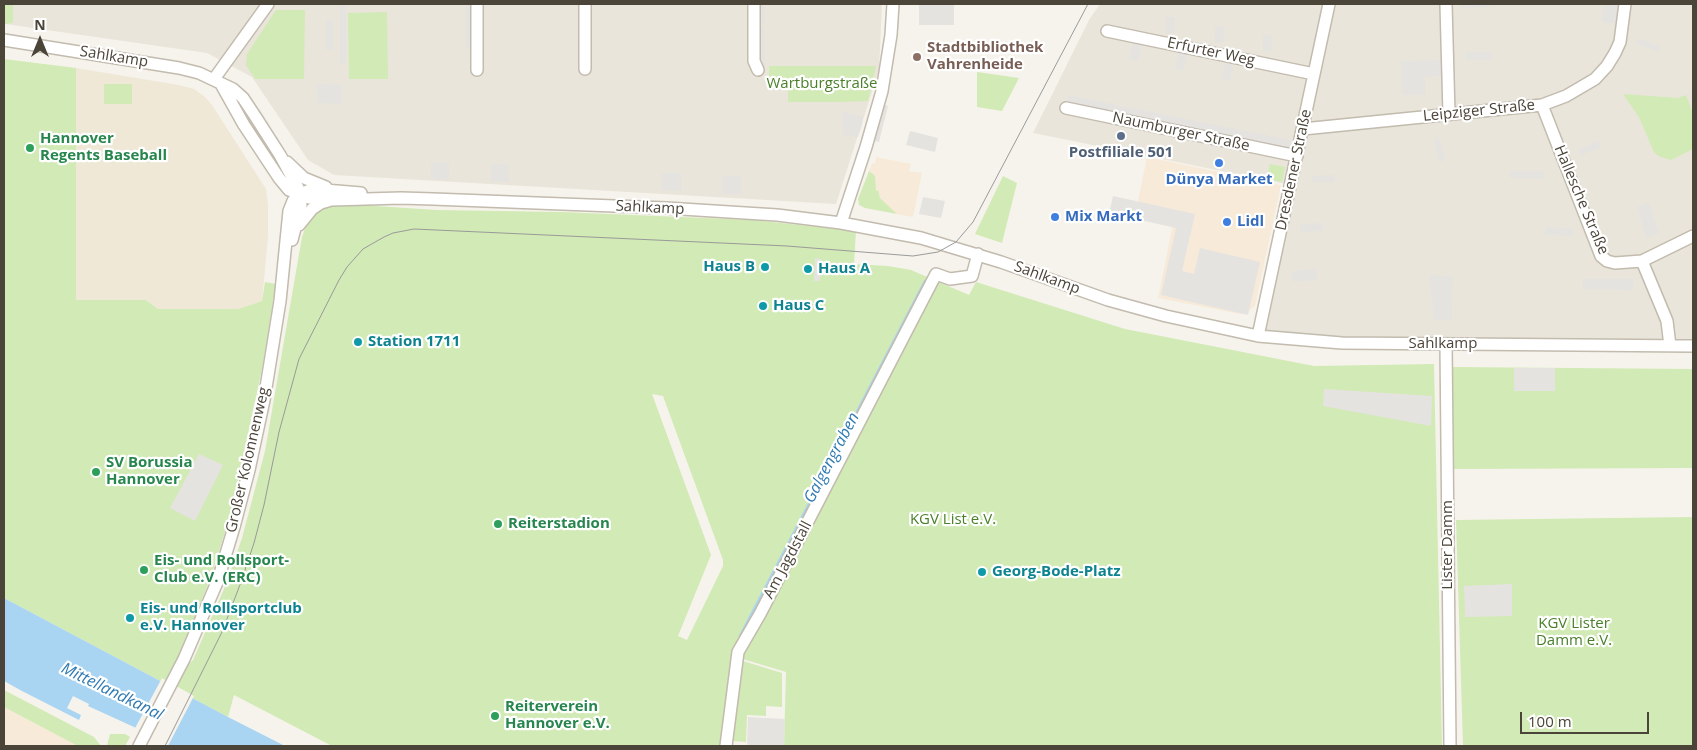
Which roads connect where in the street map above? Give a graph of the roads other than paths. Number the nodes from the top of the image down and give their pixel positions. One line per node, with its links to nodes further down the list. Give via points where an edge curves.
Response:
1 (268, 4): 15 (street)
2 (477, 4): 12 (street)
3 (585, 4): 11 (street)
4 (754, 4): 13 (street, via 754,61)
5 (893, 4): 26 (street, via 882,91)
6 (1329, 4): 14 (street, Dresdener Straße)
7 (1446, 4): 18 (street)
8 (1624, 4): 16 (street, Leipziger Straße, via 1620,42 1607,66 1581,89)
9 (1107, 31): 14 (street, Erfurter Weg)
10 (4, 40): 15 (street, Sahlkamp, via 179,68)
11 (585, 69)
12 (477, 70)
13 (758, 70)
14 (1314, 74): 19 (street, Dresdener Straße)
15 (217, 81): 20 (street, Sahlkamp, via 243,98); 22 (street)
16 (1542, 105): 18 (street, Leipziger Straße); 30 (street, Hallesche Straße, via 1601,256 1615,263)
17 (1066, 108): 21 (street, Naumburger Straße)
18 (1449, 114): 19 (street, Leipziger Straße)
19 (1303, 129): 21 (street, Dresdener Straße)
20 (280, 155): 23 (street, Sahlkamp); 24 (street, Sahlkamp, via 304,178)
21 (1297, 156): 32 (street, Dresdener Straße)
22 (279, 178): 23 (street, via 290,190); 25 (street, Großer Kolonnenweg)
23 (300, 194): 24 (street, Sahlkamp, via 313,189); 25 (street, Großer Kolonnenweg); 27 (street, Großer Kolonnenweg, via 301,209)
24 (334, 195): 26 (street, Sahlkamp, via 726,211); 27 (street, via 312,209)
25 (289, 211): 31 (street, Großer Kolonnenweg)
26 (841, 223): 29 (street, Sahlkamp, via 920,238)
27 (294, 233): 31 (street, Großer Kolonnenweg)
28 (1693, 236): 30 (street)
29 (978, 254): 32 (street, Sahlkamp, via 1108,300); 37 (street, Am Jagdstall, via 972,276 950,279 936,274 738,652)
30 (1642, 261): 34 (street, via 1667,321)
31 (283, 275): 36 (street, Großer Kolonnenweg, via 264,400 239,508 218,580 176,676)
32 (1258, 336): 33 (street, Sahlkamp, via 1342,343)
33 (1446, 344): 34 (street, Sahlkamp); 38 (street, Lister Damm)
34 (1670, 346): 35 (street, Sahlkamp)
35 (1693, 346)
36 (140, 745)
37 (726, 746)
38 (1450, 746)

